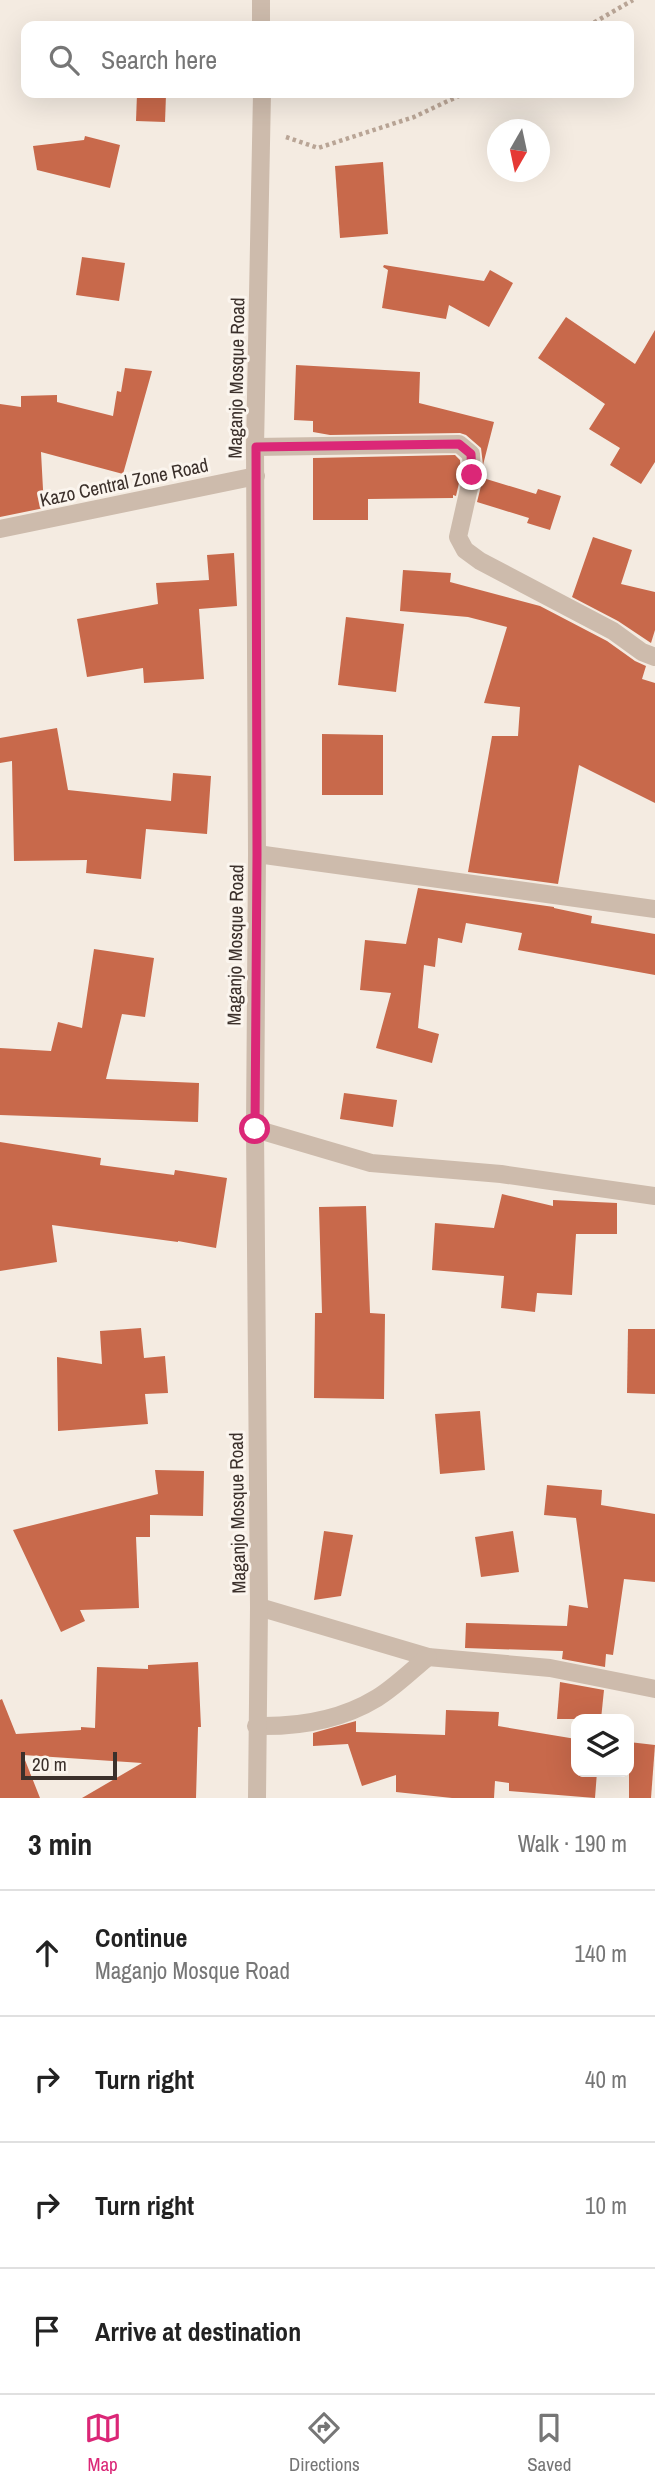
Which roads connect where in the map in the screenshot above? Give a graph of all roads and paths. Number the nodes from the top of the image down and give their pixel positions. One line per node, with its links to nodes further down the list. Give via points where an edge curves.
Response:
1 (261, 0): 3 (street)
2 (633, 0): 4 (path)
3 (261, 21)
4 (597, 21)
5 (262, 98): 7 (street, Maganjo Mosque Road)
6 (454, 98): 7 (path, via 414,117 318,148)
7 (262, 128): 8 (street, Maganjo Mosque Road)
8 (256, 447): 9 (street, Maganjo Mosque Road); 11 (street, via 459,444 471,454 472,475 458,537 465,550)
9 (256, 476): 10 (street, Kazo Central Zone Road); 12 (street, Maganjo Mosque Road)
10 (0, 529)
11 (655, 657)
12 (257, 854): 13 (street); 14 (street, Maganjo Mosque Road)
13 (655, 909)
14 (255, 1129): 15 (street, via 372,1163 501,1174); 16 (street, Maganjo Mosque Road)
15 (655, 1196)
16 (259, 1607): 17 (street); 19 (street, Maganjo Mosque Road)
17 (428, 1657): 18 (street, via 551,1668); 19 (street, via 378,1698 344,1714 293,1727)
18 (655, 1689)
19 (256, 1726): 20 (street, Maganjo Mosque Road)
20 (257, 1798)

